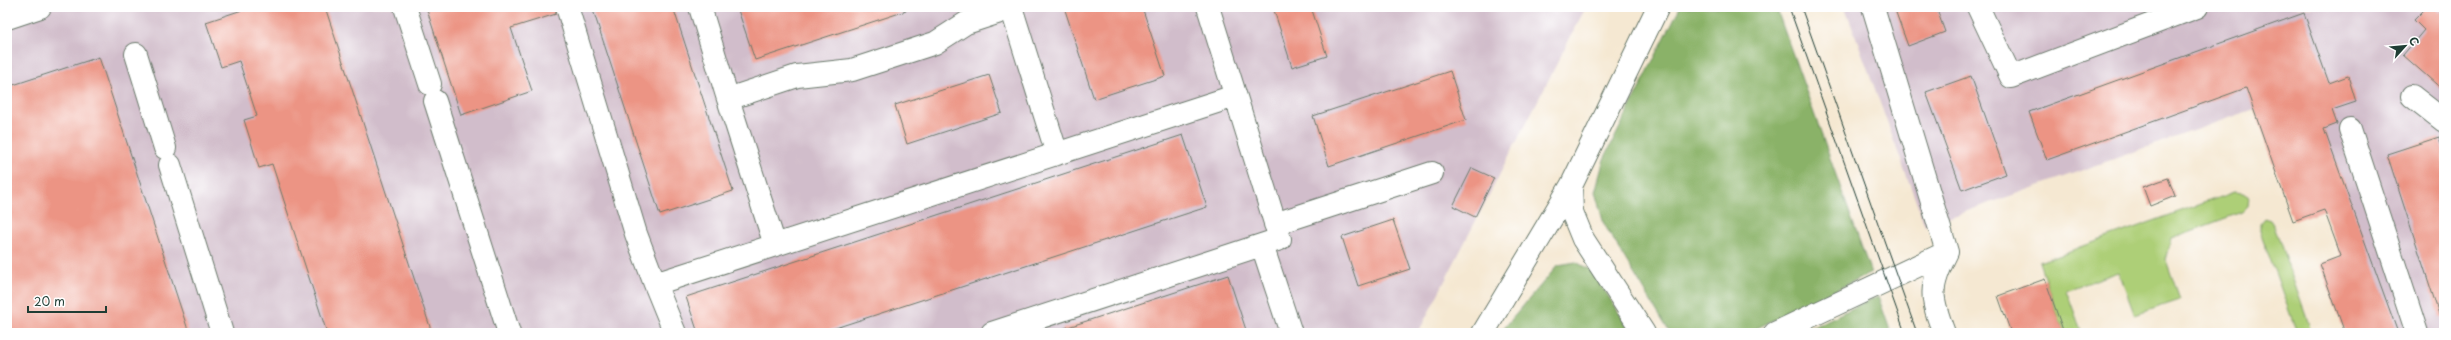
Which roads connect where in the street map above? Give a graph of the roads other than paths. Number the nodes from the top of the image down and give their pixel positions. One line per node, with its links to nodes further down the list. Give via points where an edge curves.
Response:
1 (40, 7): 11 (street)
2 (405, 7): 27 (street)
3 (700, 7): 15 (street)
4 (1208, 7): 13 (street)
5 (1658, 7): 20 (street)
6 (1873, 7): 24 (street)
7 (1978, 7): 8 (street, via 2011,77)
8 (2197, 7)
9 (1011, 8): 15 (street, via 966,23 935,43 860,68 797,76); 18 (street)
10 (568, 10): 25 (street, via 636,234)
11 (7, 18)
12 (136, 54): 26 (street)
13 (1235, 96): 18 (street); 21 (street)
14 (2412, 96): 16 (street)
15 (728, 99): 22 (street)
16 (2444, 121)
17 (2350, 129): 35 (street)
18 (1057, 154): 22 (street)
19 (1432, 173): 21 (street)
20 (1571, 186): 31 (street); 32 (street, via 1572,212 1583,239)
21 (1275, 224): 23 (street, via 1280,239)
22 (776, 245): 25 (street)
23 (1262, 245): 29 (street); 30 (street)
24 (1947, 252): 33 (street); 34 (street, via 1933,287 1933,298)
25 (655, 284): 28 (street)
26 (222, 333)
27 (509, 333)
28 (675, 333)
29 (992, 333)
30 (1291, 333)
31 (1483, 333)
32 (1644, 333)
33 (1774, 333)
34 (1944, 333)
35 (2417, 333)

